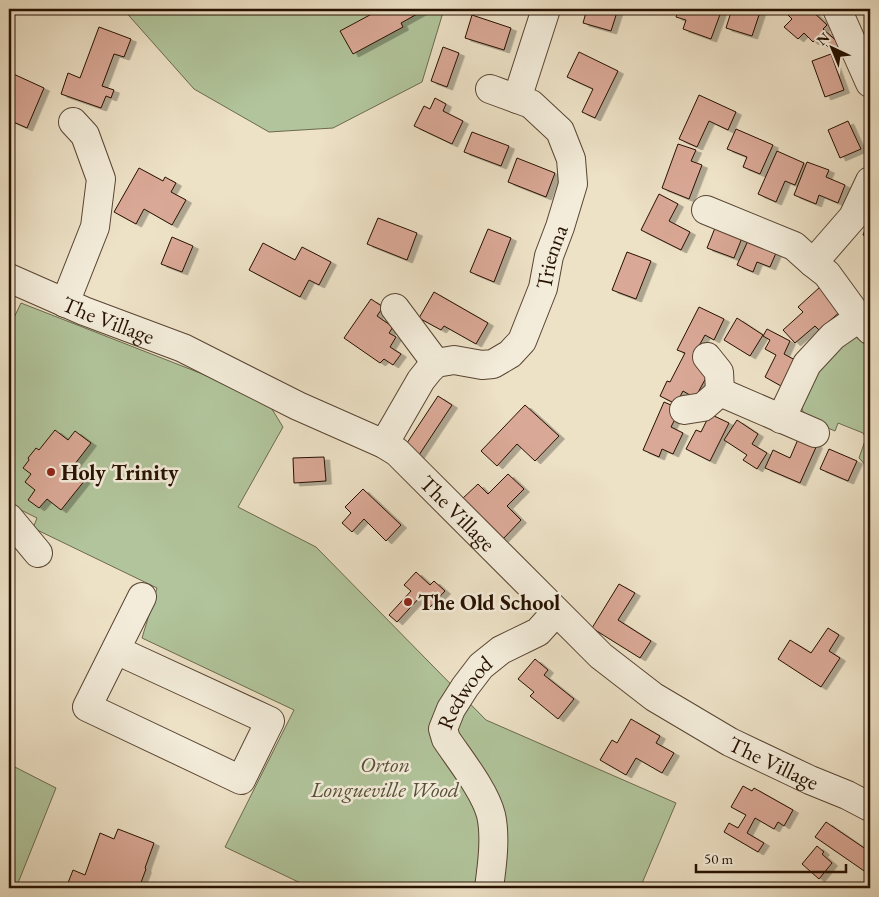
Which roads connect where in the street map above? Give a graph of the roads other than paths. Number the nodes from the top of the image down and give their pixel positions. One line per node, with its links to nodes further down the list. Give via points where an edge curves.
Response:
1 (546, 9): 5 (street)
2 (837, 9): 3 (street)
3 (870, 83)
4 (490, 90): 5 (street, Trienna)
5 (517, 99): 15 (street, Trienna, via 531,104 560,131 571,159 573,184 549,256 544,288 522,340 510,354 493,364 454,360)
6 (73, 122): 11 (street, via 86,134 101,179 94,227)
7 (870, 181): 9 (street, via 853,217)
8 (706, 210): 9 (street, via 794,246)
9 (813, 263): 13 (street, via 827,274)
10 (9, 278): 11 (street, The Village)
11 (65, 303): 20 (street, The Village, via 183,348 298,406)
12 (395, 308): 15 (street)
13 (865, 324): 18 (street, via 833,336 807,364)
14 (707, 357): 16 (street, via 719,372)
15 (436, 363): 20 (street, via 420,380)
16 (720, 392): 17 (street, via 703,407); 18 (street)
17 (684, 410)
18 (781, 419): 19 (street)
19 (815, 433)
20 (384, 444): 24 (street, The Village, via 413,467)
21 (9, 518): 22 (street)
22 (38, 553)
23 (142, 597): 25 (street)
24 (556, 612): 26 (street, The Village, via 601,656 654,697 730,742); 27 (street, Redwood, via 538,632 501,650 481,666 451,709 443,729 491,815 493,837)
25 (116, 650): 25 (street, via 87,707 240,780 270,722)
26 (870, 807)
27 (489, 888)

